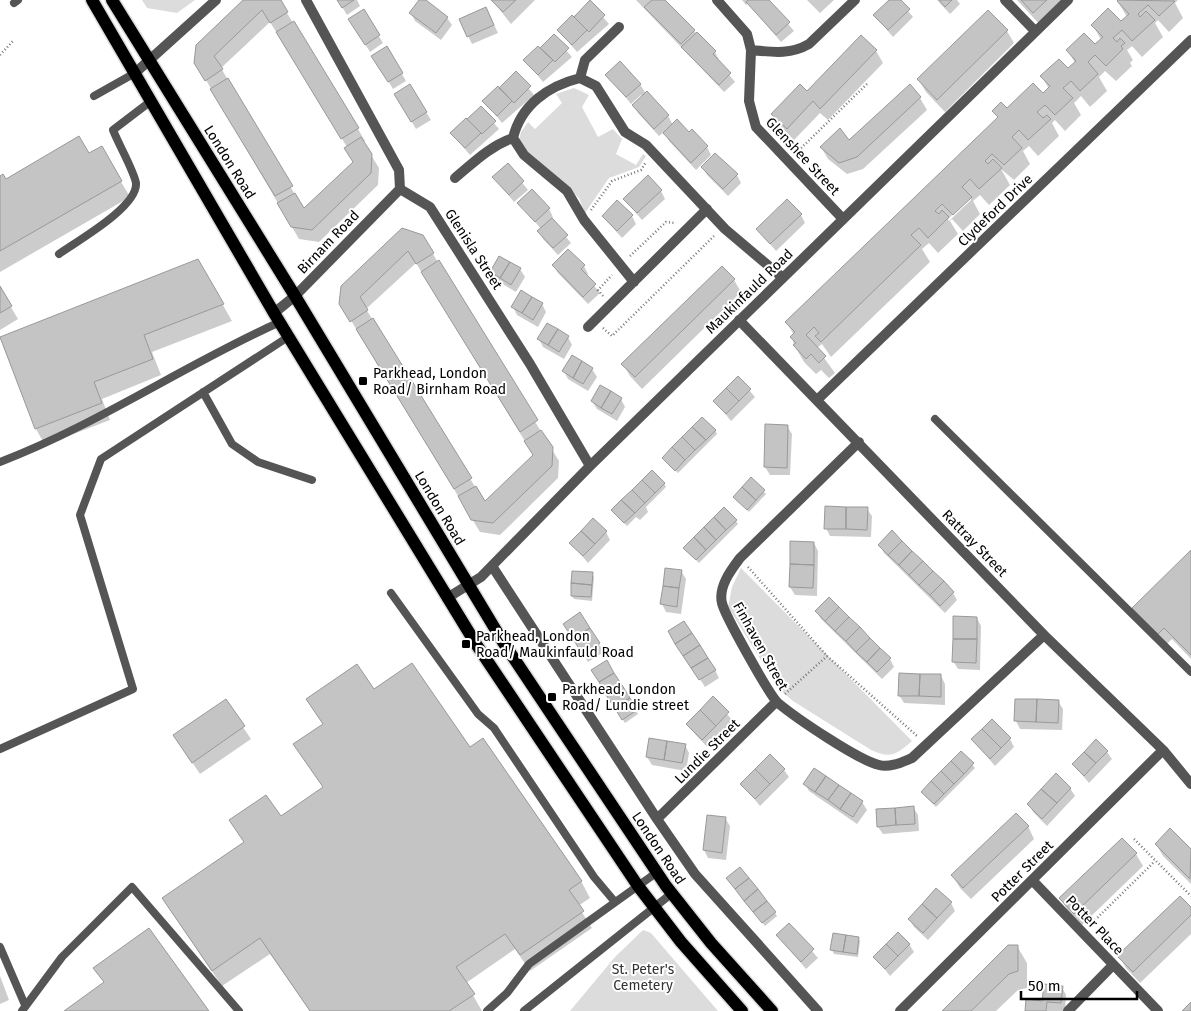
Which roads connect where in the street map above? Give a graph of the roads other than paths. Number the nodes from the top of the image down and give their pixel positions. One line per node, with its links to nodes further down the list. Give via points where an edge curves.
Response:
1 (92, 0): 14 (main road)
2 (112, 0): 13 (main road, London Road)
3 (216, 0): 13 (street)
4 (306, 0): 20 (street, via 399,170)
5 (717, 0): 12 (street, Glenshee Street, via 747,34)
6 (855, 0): 12 (street, via 813,41 800,49 782,52)
7 (1005, 0): 10 (street)
8 (1068, 0): 10 (street, Maukinfauld Road)
9 (619, 28): 15 (street, via 585,60)
10 (1035, 31): 22 (street, Maukinfauld Road)
11 (1191, 40): 32 (street, Clydeford Drive)
12 (751, 50): 22 (street, Glenshee Street, via 748,101 756,127)
13 (150, 62): 14 (street); 26 (main road, London Road)
14 (135, 73): 16 (lane); 17 (main road)
15 (580, 78): 18 (street, via 551,87 518,121); 21 (street, via 596,86 625,132 646,145)
16 (94, 96)
17 (151, 101): 23 (lane, via 113,130 136,183 132,198 121,210); 27 (main road)
18 (513, 138): 19 (street, via 490,148); 25 (street, via 524,155 567,191 584,220)
19 (455, 178)
20 (400, 189): 26 (street, Birnam Road); 36 (street, Glenisla Street, via 430,207 466,260)
21 (707, 209): 24 (street, via 725,229); 25 (street)
22 (843, 219): 24 (street, Maukinfauld Road)
23 (59, 254)
24 (783, 278): 28 (street, Maukinfauld Road)
25 (634, 282): 29 (street)
26 (295, 296): 27 (street, Birnam Road); 39 (main road, London Road)
27 (276, 317): 30 (main road); 35 (lane, via 237,342 48,444)
28 (739, 320): 32 (street, Rattray Street); 36 (street, Maukinfauld Road)
29 (592, 324)
30 (288, 336): 31 (lane); 41 (main road)
31 (203, 392): 37 (lane, via 220,427 238,449 258,462); 45 (lane, via 101,459 80,516 133,689)
32 (817, 400): 34 (street, Rattray Street)
33 (935, 419): 43 (lane)
34 (859, 442): 42 (street, Rattray Street); 44 (street, Finhaven Street, via 740,558 726,578 721,601 728,619)
35 (0, 462)
36 (590, 466): 38 (street, Maukinfauld Road)
37 (312, 480)
38 (492, 566): 39 (street, Maukinfauld Road); 48 (street)
39 (469, 585): 41 (street, Maukinfauld Road); 49 (main road, London Road)
40 (391, 593): 53 (lane, via 478,714 494,728 594,877)
41 (447, 598): 51 (main road)
42 (1044, 635): 44 (street, Finhaven Street, via 912,758 895,764 880,765 856,755); 46 (street, Rattray Street)
43 (1191, 672)
44 (776, 702): 48 (street, Lundie Street)
45 (0, 749)
46 (1163, 750): 47 (street, Rattray Street); 50 (street, Potter Street)
47 (1191, 784)
48 (657, 819): 63 (street, via 695,874)
49 (656, 872): 51 (lane); 52 (main road, London Road)
50 (1032, 880): 56 (street, Potter Place); 64 (street, Potter Street)
51 (638, 886): 53 (lane); 54 (main road)
52 (671, 894): 54 (lane); 62 (main road, London Road)
53 (615, 902): 59 (lane, via 530,964 507,993)
54 (654, 908): 60 (lane); 61 (main road)
55 (0, 947): 57 (lane)
56 (1114, 965): 65 (street); 66 (street, Potter Place)
57 (23, 1008): 58 (lane, via 62,957 132,887)
58 (239, 1011)
59 (486, 1011)
60 (524, 1011)
61 (742, 1011)
62 (772, 1011)
63 (818, 1011)
64 (900, 1011)
65 (1068, 1011)
66 (1158, 1011)

